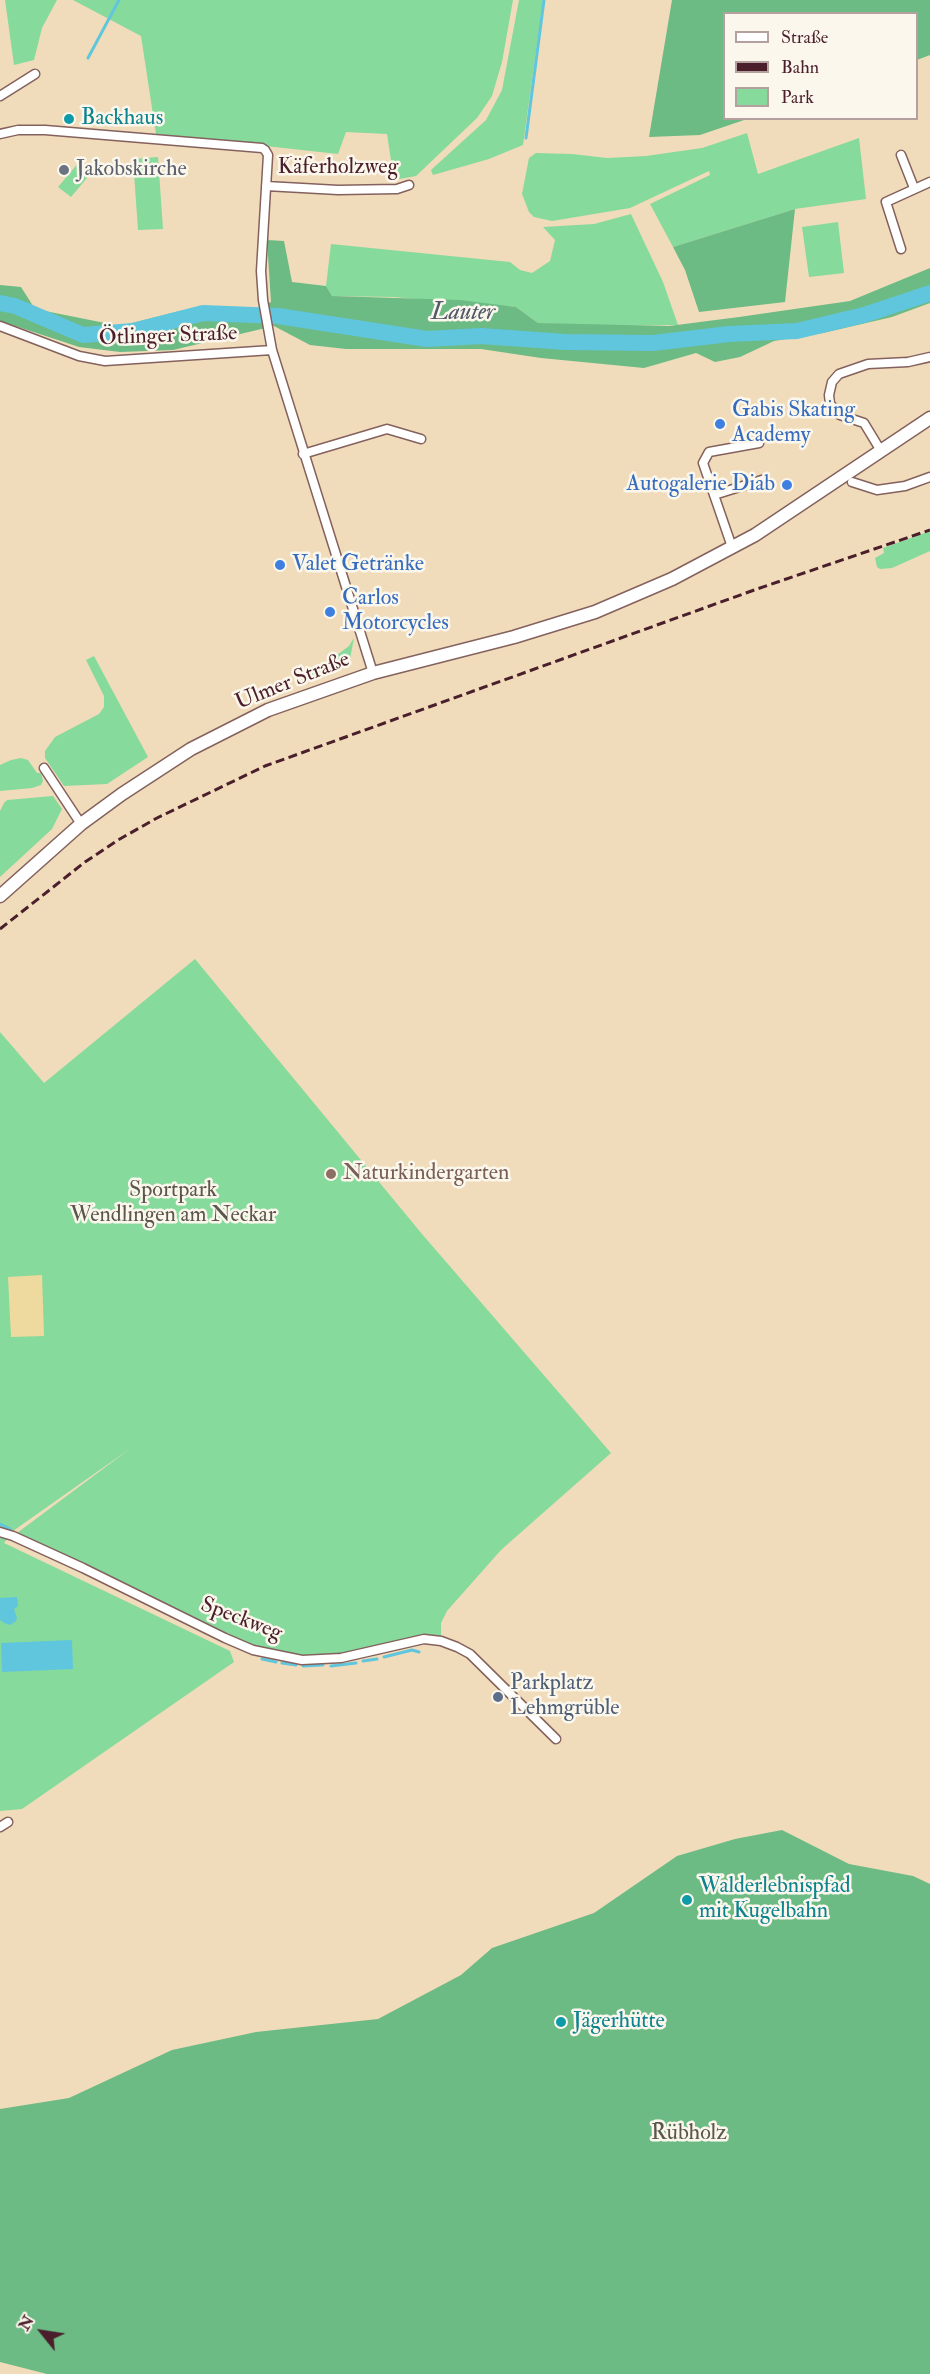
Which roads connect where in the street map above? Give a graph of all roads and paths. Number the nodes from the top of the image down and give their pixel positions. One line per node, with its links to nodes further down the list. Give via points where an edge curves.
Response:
1 (35, 74): 2 (street)
2 (0, 96)
3 (0, 135): 7 (street, Ötlinger Straße, via 45,130 262,148 268,155)
4 (901, 155): 8 (street)
5 (930, 182): 8 (street)
6 (409, 185): 7 (street, Käferholzweg, via 397,189 338,190)
7 (266, 186): 11 (street, Ötlinger Straße, via 261,271)
8 (914, 188): 9 (street, via 886,202)
9 (901, 249)
10 (0, 326): 11 (street, Ötlinger Straße, via 79,356 105,361)
11 (272, 350): 17 (street, Ötlinger Straße)
12 (930, 357): 16 (street, via 868,364 839,374 832,382 830,404 840,415 864,423)
13 (930, 418): 16 (main road, Ulmer Straße)
14 (421, 439): 17 (street, via 387,429)
15 (759, 443): 21 (street, via 709,452 703,463)
16 (881, 451): 22 (main road, Ulmer Straße)
17 (303, 454): 23 (street, Ötlinger Straße)
18 (930, 477): 20 (street, via 877,490)
19 (765, 478): 21 (street)
20 (852, 482)
21 (714, 495): 22 (street)
22 (732, 547): 23 (main road, Ulmer Straße, via 672,579 595,612)
23 (373, 673): 25 (main road, Ulmer Straße, via 268,710 191,750)
24 (44, 768): 25 (street)
25 (81, 824): 26 (main road, Ulmer Straße)
26 (0, 896)
27 (0, 1532): 28 (street, Speckweg, via 254,1650 302,1660 341,1658 424,1639 441,1641 470,1654)
28 (556, 1739)
29 (8, 1822): 30 (street)
30 (0, 1827)

